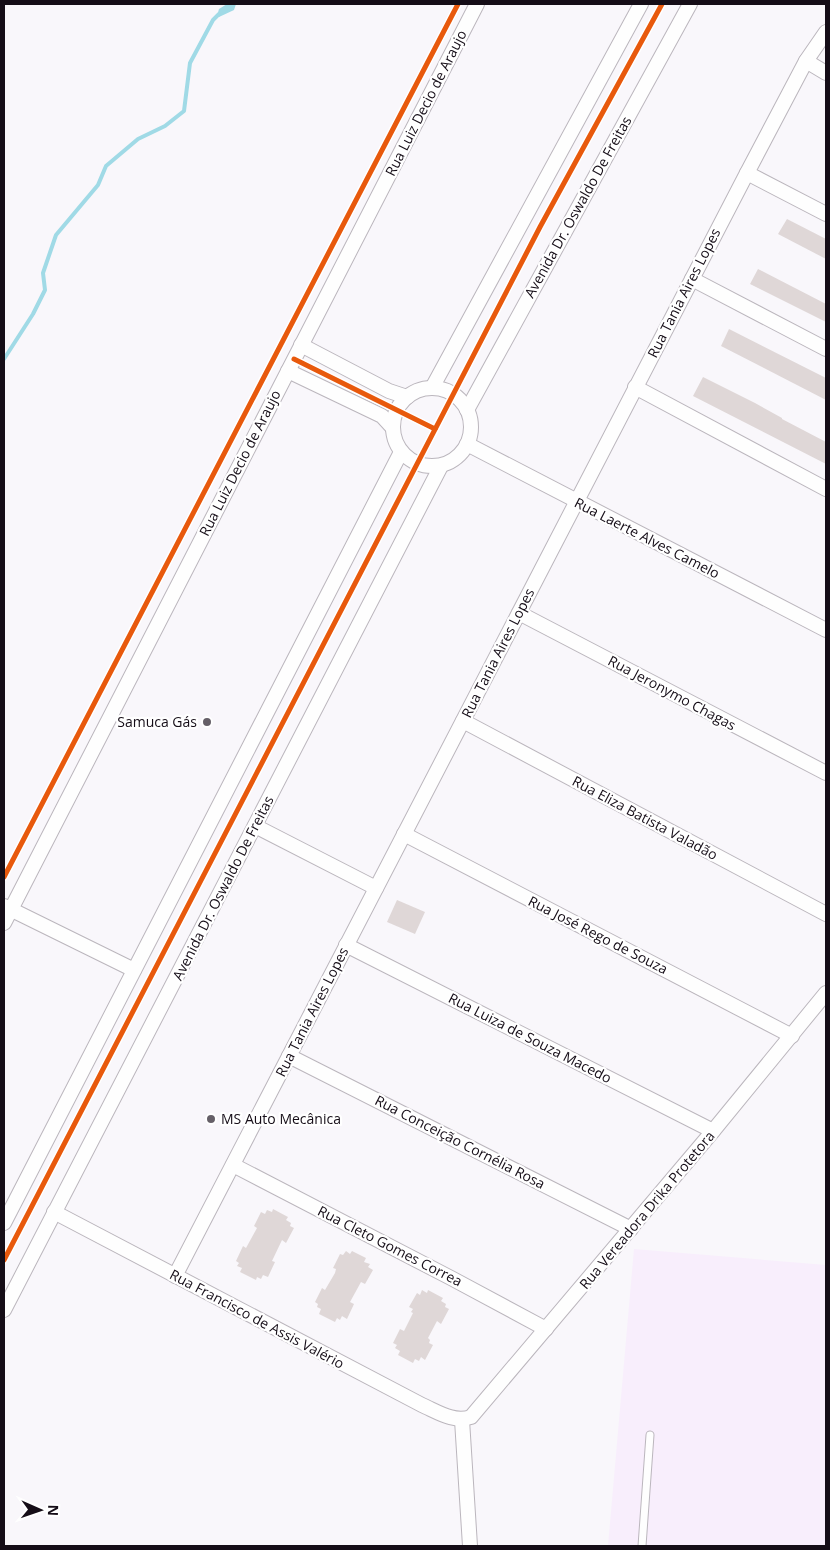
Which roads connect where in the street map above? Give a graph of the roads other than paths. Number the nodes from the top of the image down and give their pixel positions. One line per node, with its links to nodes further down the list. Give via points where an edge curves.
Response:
1 (477, 4): 10 (street, Rua Luiz Decio de Araujo)
2 (641, 4): 14 (street)
3 (690, 4): 16 (street, Avenida Dr. Oswaldo De Freitas)
4 (826, 32): 5 (street, Rua Tania Aires Lopes)
5 (806, 61): 6 (street); 7 (street, Rua Tania Aires Lopes)
6 (826, 72)
7 (747, 173): 8 (street); 9 (street, Rua Tania Aires Lopes)
8 (826, 214)
9 (692, 279): 11 (street); 13 (street, Rua Tania Aires Lopes)
10 (301, 345): 12 (street, Rua Luiz Decio de Araujo); 15 (street)
11 (826, 349)
12 (288, 371): 17 (street, via 382,416); 30 (street, Rua Luiz Decio de Araujo)
13 (635, 387): 21 (street); 22 (street, Rua Tania Aires Lopes)
14 (432, 388): 15 (street); 16 (street, via 456,396)
15 (407, 397): 17 (street, via 397,410)
16 (467, 410): 18 (street, via 471,427)
17 (393, 428): 19 (street, via 396,445)
18 (467, 444): 20 (street, via 457,458); 22 (street, Rua Laerte Alves Camelo)
19 (401, 452): 20 (street, via 417,464); 34 (street)
20 (441, 466): 27 (street, Avenida Dr. Oswaldo De Freitas)
21 (826, 489)
22 (577, 501): 23 (street, Rua Tania Aires Lopes); 24 (street, Rua Laerte Alves Camelo)
23 (519, 613): 25 (street, Rua Tania Aires Lopes); 26 (street, Rua Jeronymo Chagas)
24 (826, 630)
25 (463, 721): 28 (street, Rua Tania Aires Lopes); 31 (street, Rua Eliza Batista Valadão)
26 (826, 773)
27 (255, 826): 29 (street); 40 (street, Avenida Dr. Oswaldo De Freitas)
28 (404, 834): 29 (street, Rua Tania Aires Lopes); 36 (street, Rua José Rego de Souza)
29 (376, 888): 33 (street, Rua Tania Aires Lopes)
30 (7, 908): 32 (street, Rua Luiz Decio de Araujo); 34 (street)
31 (826, 914)
32 (4, 922)
33 (346, 945): 37 (street, Rua Tania Aires Lopes); 38 (street, Rua Luiza de Souza Macedo)
34 (134, 970): 41 (street)
35 (826, 993): 36 (street, Rua Vereadora Drika Protetora)
36 (792, 1036): 38 (street, Rua Vereadora Drika Protetora)
37 (289, 1056): 39 (street, Rua Tania Aires Lopes); 42 (street, Rua Conceição Cornélia Rosa)
38 (713, 1131): 42 (street, Rua Vereadora Drika Protetora)
39 (233, 1164): 43 (street, Rua Tania Aires Lopes); 45 (street, Rua Cleto Gomes Correa)
40 (54, 1212): 43 (street, Rua Francisco de Assis Valério); 44 (street, Avenida Dr. Oswaldo De Freitas)
41 (4, 1223)
42 (631, 1229): 45 (street, Rua Vereadora Drika Protetora)
43 (175, 1276): 46 (street, Rua Francisco de Assis Valério, via 422,1405)
44 (4, 1310)
45 (546, 1329): 46 (street, Rua Vereadora Drika Protetora, via 471,1417)
46 (462, 1420): 48 (street)
47 (650, 1435): 49 (lane)
48 (470, 1546)
49 (642, 1546)

